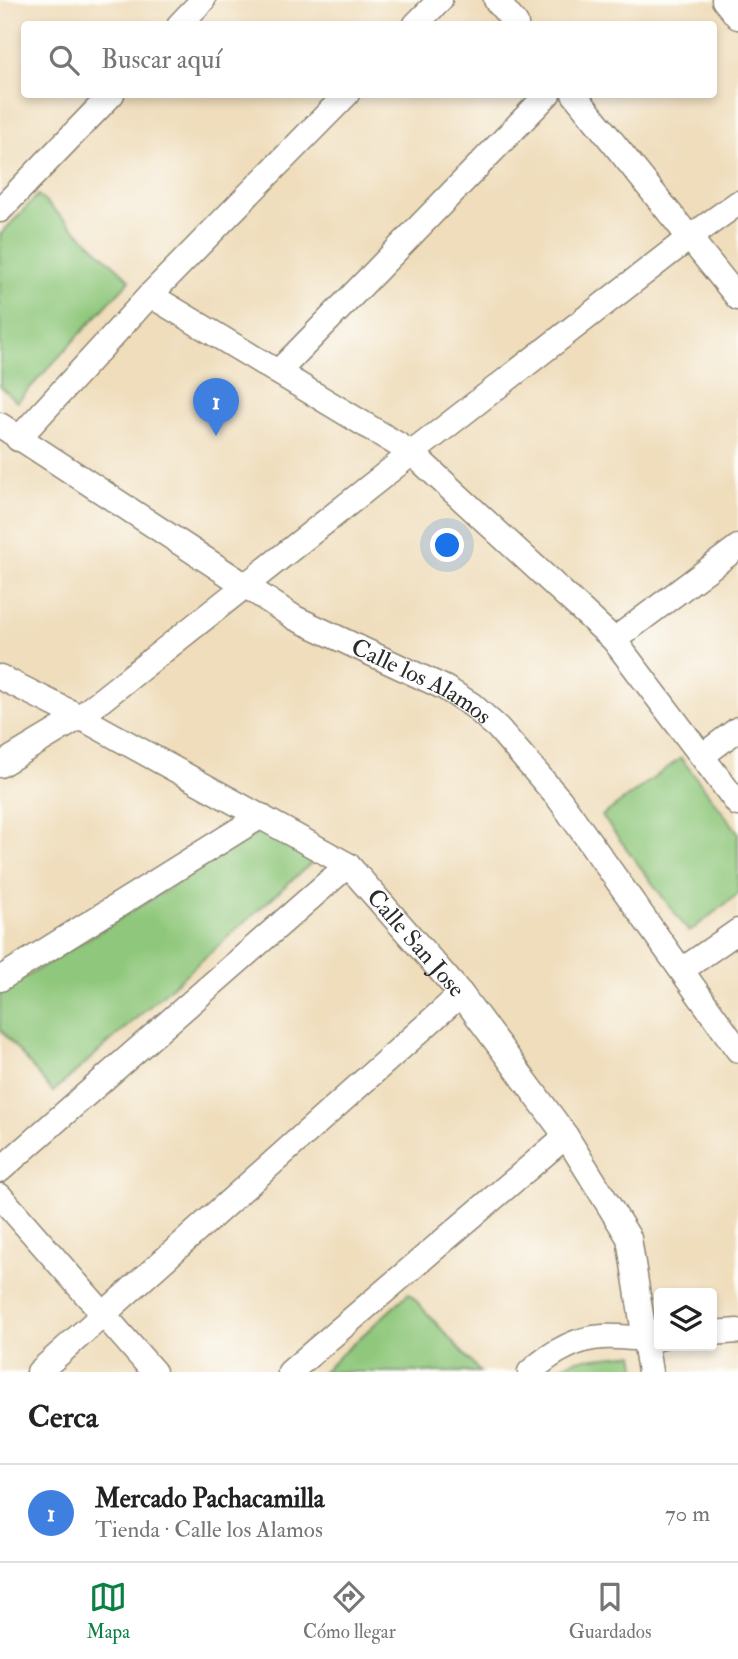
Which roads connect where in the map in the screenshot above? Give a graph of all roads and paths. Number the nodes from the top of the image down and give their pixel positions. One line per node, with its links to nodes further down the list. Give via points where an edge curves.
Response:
1 (203, 0): 6 (street)
2 (440, 0): 7 (street)
3 (496, 0): 8 (street)
4 (724, 0): 5 (street)
5 (738, 17)
6 (183, 21)
7 (419, 21)
8 (514, 21)
9 (108, 98): 14 (street)
10 (343, 98): 16 (street)
11 (544, 98): 18 (street)
12 (577, 98): 15 (street)
13 (738, 203): 15 (street)
14 (0, 210)
15 (689, 238): 17 (street); 20 (street)
16 (150, 295): 18 (street); 19 (street)
17 (738, 298)
18 (278, 372): 20 (street)
19 (9, 432): 22 (street, Calle los Alamos)
20 (412, 453): 22 (street); 23 (street)
21 (738, 547): 23 (street)
22 (246, 586): 25 (street); 33 (street, Calle los Alamos, via 295,618 472,705 560,800)
23 (614, 640): 27 (street)
24 (0, 677): 25 (street, Calle San Jose)
25 (80, 717): 28 (street); 30 (street, Calle San Jose)
26 (738, 729): 27 (street)
27 (702, 756): 29 (street)
28 (0, 765)
29 (738, 804)
30 (261, 816): 31 (street, Calle San Jose); 34 (street)
31 (348, 865): 35 (street, Calle San Jose); 38 (street)
32 (738, 931): 33 (street)
33 (682, 970): 36 (street, Calle los Alamos)
34 (0, 979)
35 (461, 994): 37 (street, Calle San Jose); 40 (street)
36 (738, 1051)
37 (566, 1136): 43 (street, Calle San Jose, via 629,1238); 46 (street)
38 (0, 1170)
39 (0, 1196): 40 (street)
40 (103, 1315): 44 (street); 45 (street)
41 (738, 1331): 42 (street)
42 (717, 1333)
43 (652, 1339): 47 (street, via 601,1337 571,1344); 48 (street, Calle San Jose)
44 (39, 1372)
45 (154, 1372)
46 (290, 1372)
47 (530, 1372)
48 (650, 1372)

